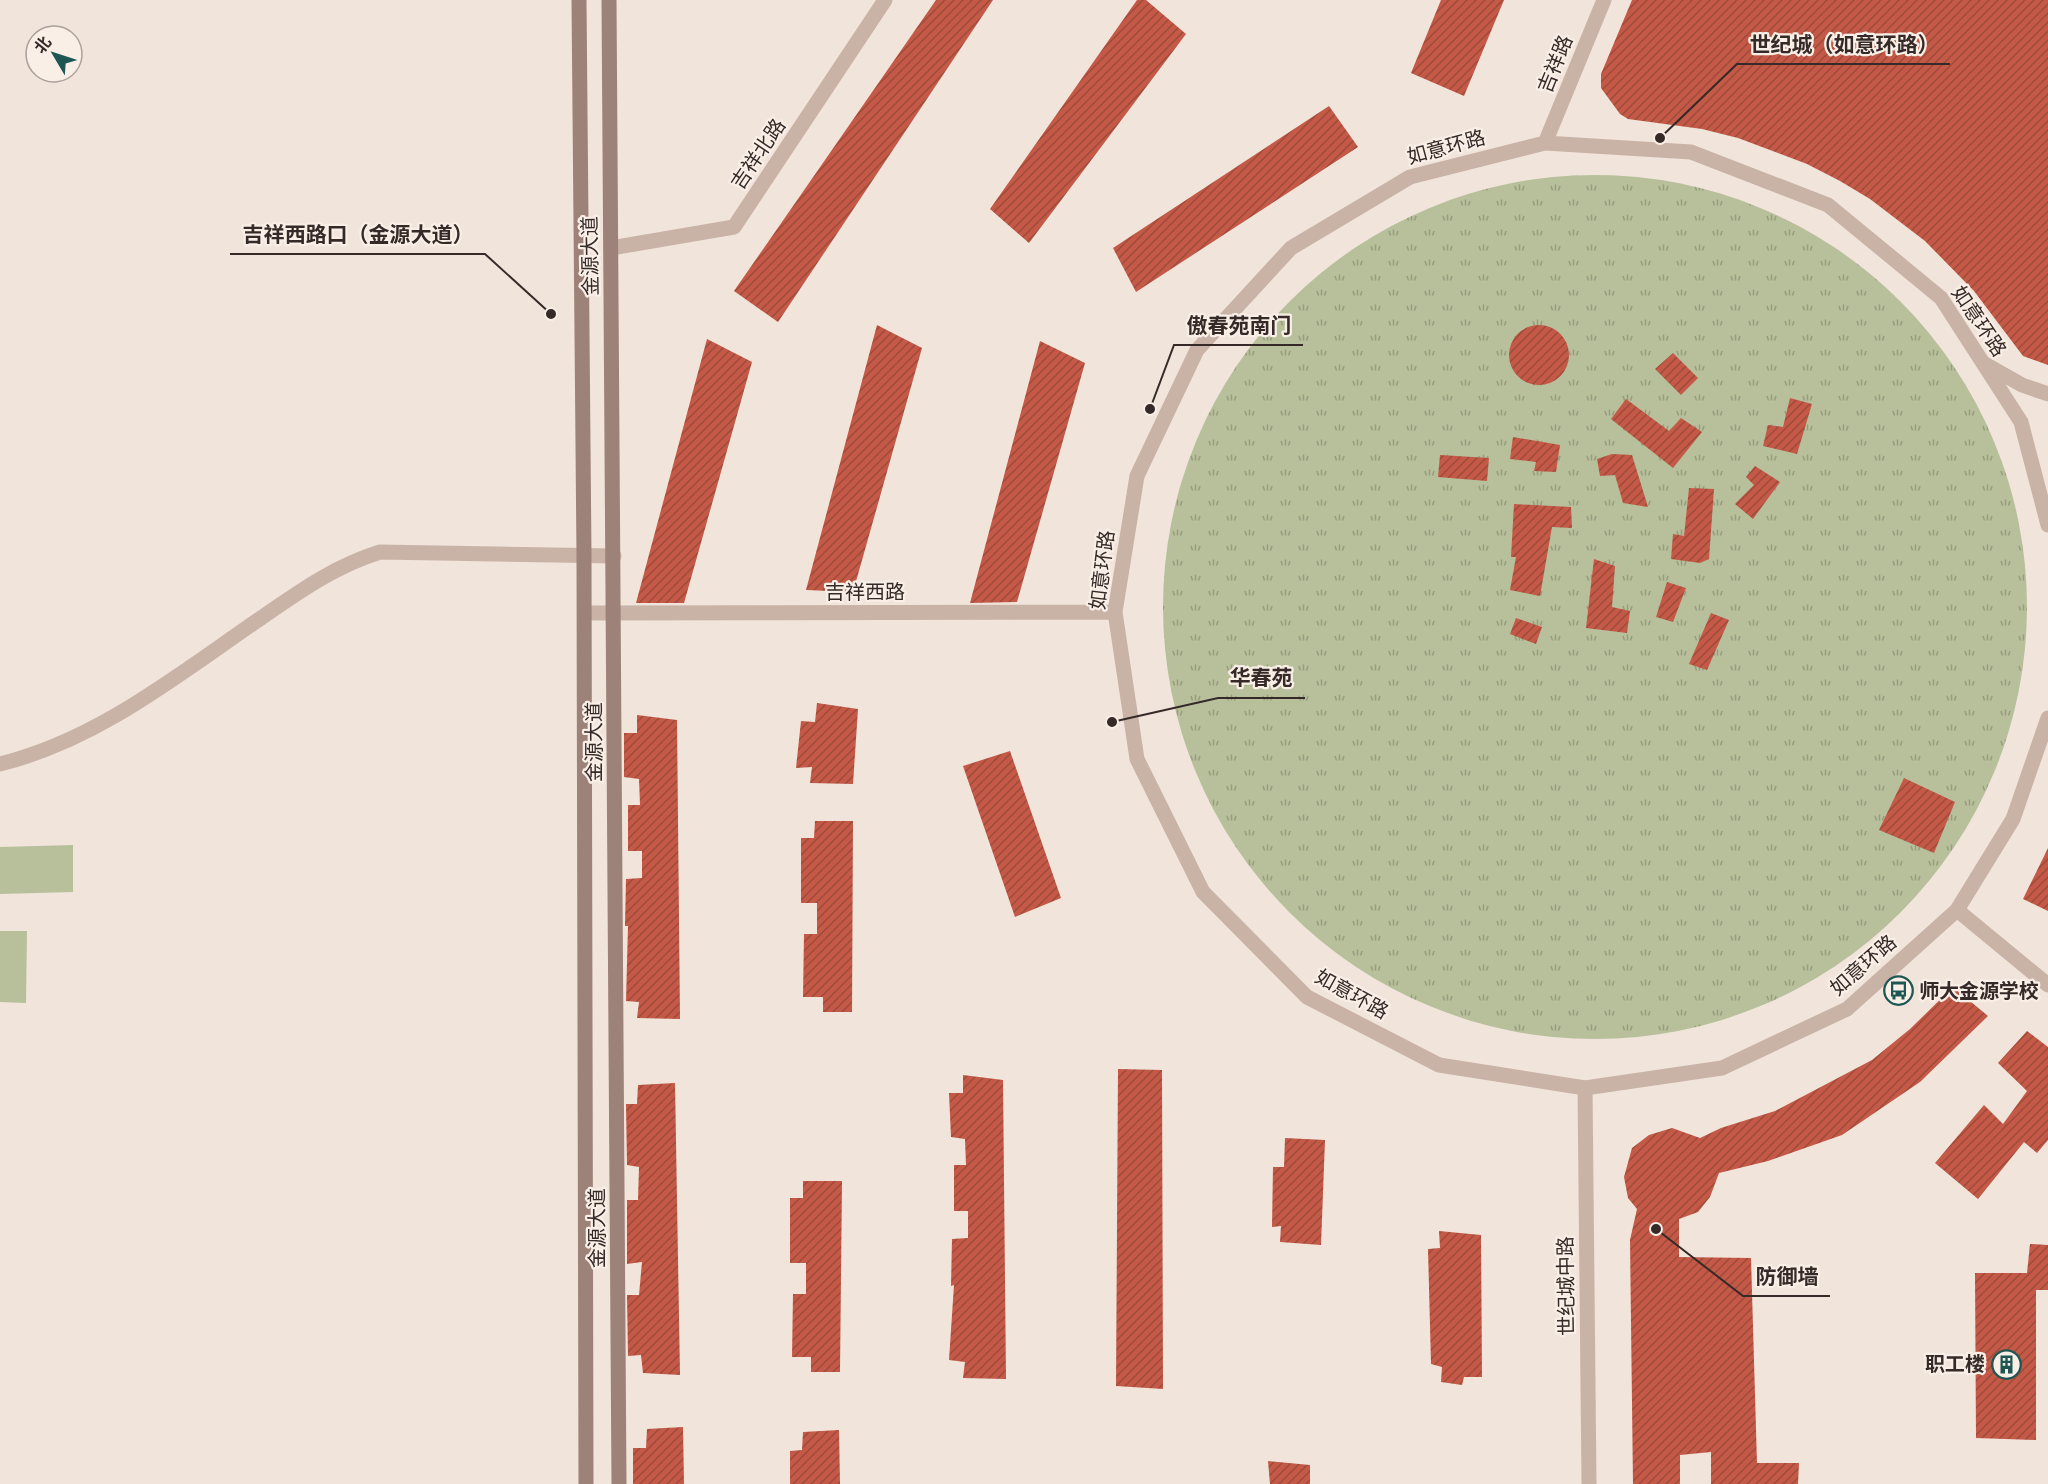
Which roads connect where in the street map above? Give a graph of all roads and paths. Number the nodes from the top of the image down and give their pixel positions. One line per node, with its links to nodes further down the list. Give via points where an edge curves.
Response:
1 (579, 0): 10 (street, 金源大道)
2 (609, 0): 6 (street, 金源大道)
3 (885, 0): 6 (street, 吉祥北路, via 734,227)
4 (1604, 0): 5 (street, 吉祥路)
5 (1545, 143): 7 (street, 如意环路, via 1691,152 1828,205 1941,298); 12 (street, 如意环路, via 1410,177 1291,248 1197,350 1137,476)
6 (611, 248): 11 (street, 金源大道)
7 (1983, 363): 8 (street, via 2022,385); 9 (street, 如意环路, via 2021,422)
8 (2048, 394)
9 (2048, 525)
10 (584, 556): 11 (street); 13 (street, 金源大道); 16 (street, via 380,552 349,561 81,736)
11 (614, 556): 14 (street, 金源大道)
12 (1115, 612): 14 (street, 吉祥西路); 19 (street, 如意环路, via 1137,759 1203,892 1307,997 1439,1065)
13 (585, 613): 14 (street, 吉祥西路); 20 (street, 金源大道)
14 (614, 613): 21 (street, 金源大道)
15 (2048, 718): 17 (street, 如意环路, via 2013,819)
16 (0, 764)
17 (1957, 910): 18 (street); 19 (street, 如意环路, via 1847,1009 1722,1068)
18 (2048, 985)
19 (1585, 1088): 22 (street, 世纪城中路)
20 (586, 1484)
21 (619, 1484)
22 (1589, 1484)

